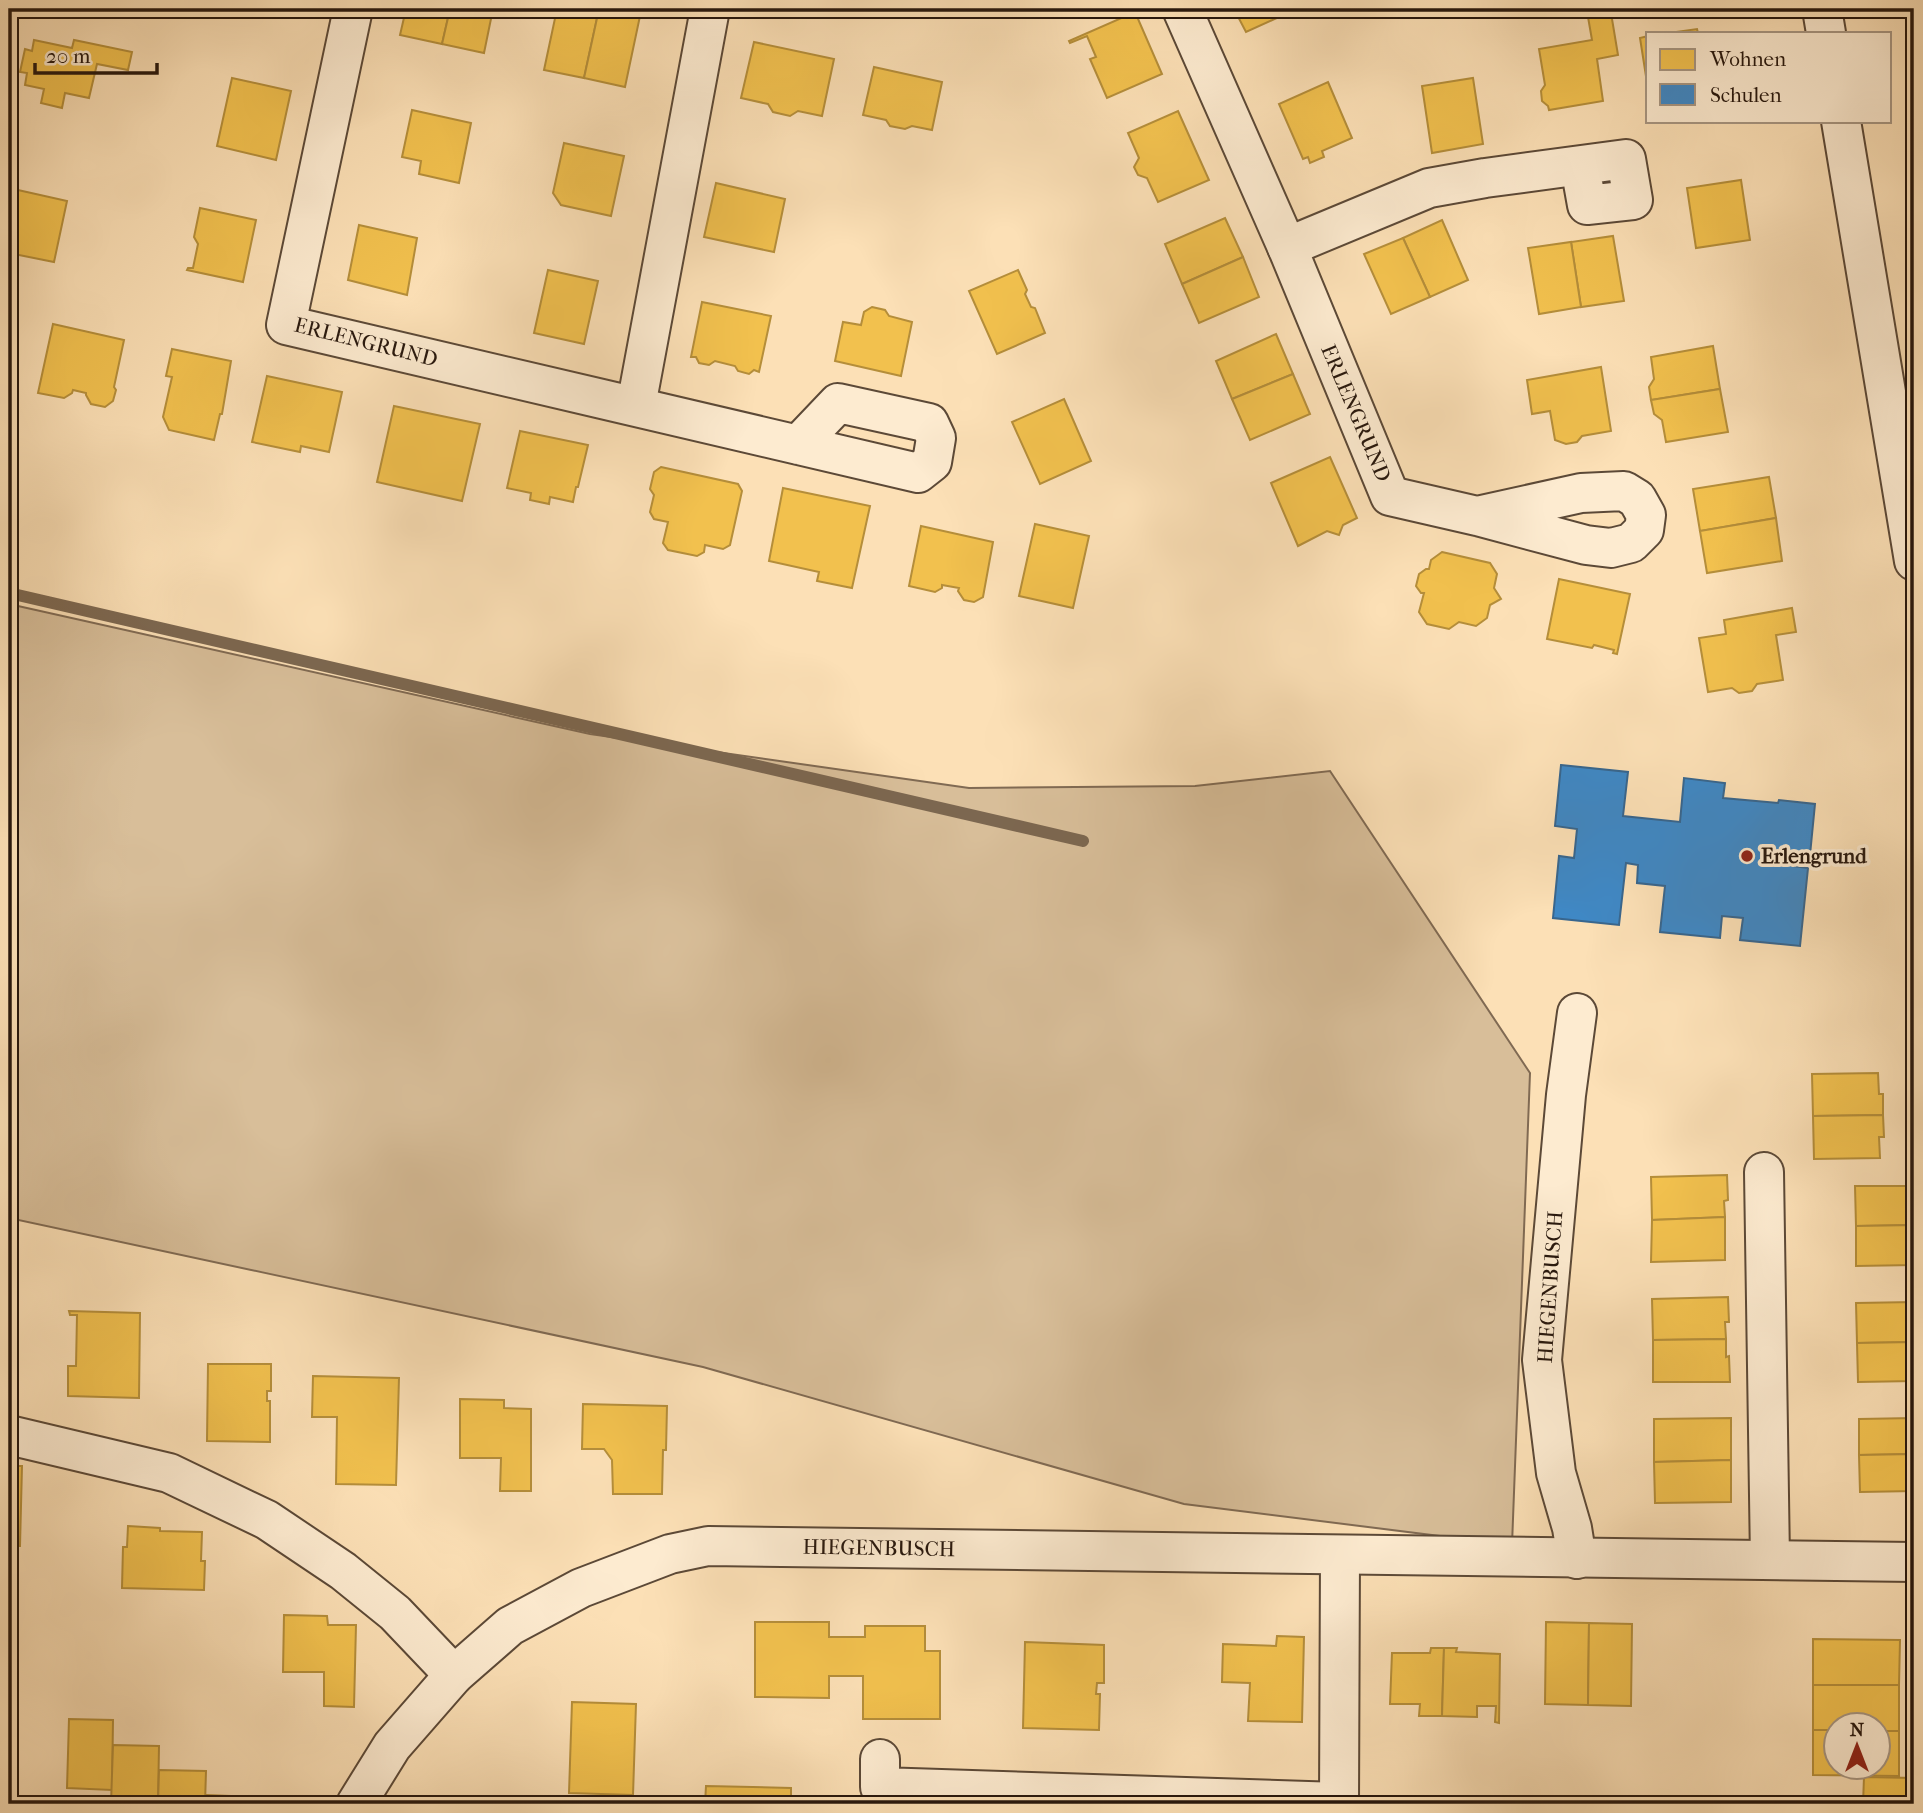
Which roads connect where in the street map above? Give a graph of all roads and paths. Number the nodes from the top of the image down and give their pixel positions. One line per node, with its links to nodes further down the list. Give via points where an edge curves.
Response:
1 (354, 9): 9 (street, ERLENGRUND, via 286,325)
2 (710, 9): 9 (street)
3 (1182, 9): 8 (street, ERLENGRUND)
4 (1822, 9): 5 (street)
5 (1826, 32)
6 (1841, 122): 12 (street)
7 (1580, 166): 8 (street, via 1429,188)
8 (1287, 247): 11 (street, ERLENGRUND, via 1390,496)
9 (636, 406): 10 (street, ERLENGRUND)
10 (798, 445)
11 (1477, 516)
12 (1914, 561)
13 (1577, 1013): 17 (street, HIEGENBUSCH, via 1542,1360 1556,1473)
14 (1764, 1172): 18 (street)
15 (9, 1435): 20 (street, via 169,1473 267,1520 395,1613)
16 (1340, 1555): 17 (street, HIEGENBUSCH); 20 (street, HIEGENBUSCH, via 708,1546 670,1554 581,1588 510,1626); 22 (street)
17 (1577, 1559): 18 (street, HIEGENBUSCH)
18 (1770, 1560): 19 (street, HIEGENBUSCH)
19 (1914, 1563)
20 (454, 1675): 23 (street, HIEGENBUSCH, via 392,1746)
21 (880, 1759): 22 (street, via 880,1787)
22 (1339, 1803)
23 (356, 1804)

